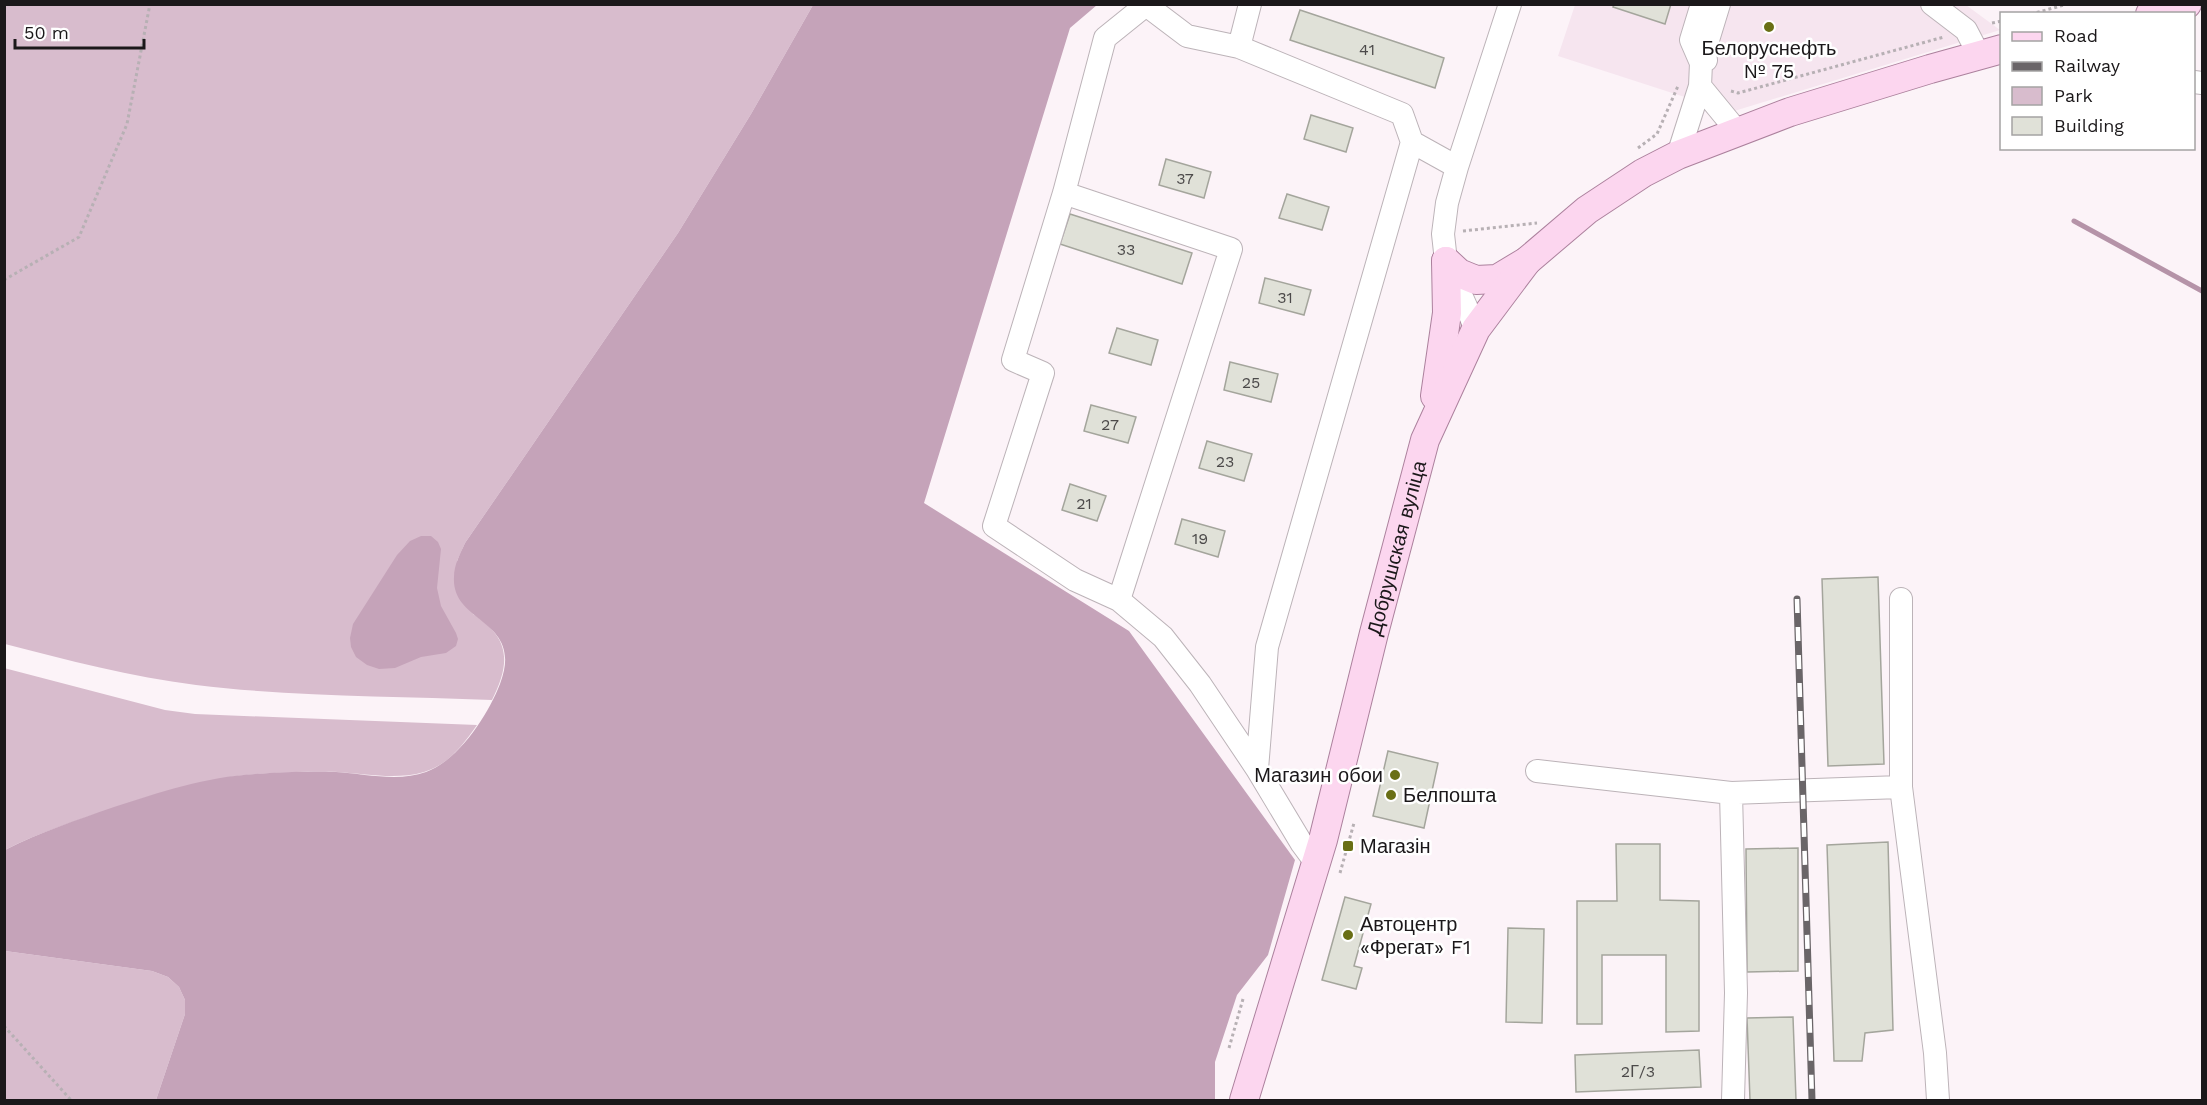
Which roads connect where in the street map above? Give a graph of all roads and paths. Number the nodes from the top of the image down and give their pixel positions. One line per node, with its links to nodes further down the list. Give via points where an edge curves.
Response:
1 (150, 4): 30 (path, via 127,124 79,237)
2 (1510, 4): 24 (street)
3 (1702, 4): 17 (street, via 1691,40)
4 (1719, 4): 17 (street)
5 (1733, 4): 17 (street, via 1720,49)
6 (1932, 4): 16 (street)
7 (2068, 4): 10 (path)
8 (2187, 4): 11 (main road)
9 (1255, 7): 15 (street)
10 (2038, 12)
11 (2157, 12)
12 (2000, 21): 13 (path)
13 (1992, 23)
14 (1946, 36): 19 (path, via 1738,93)
15 (1239, 47): 21 (street, via 1402,114); 25 (street, via 1187,36 1146,5 1105,38)
16 (1990, 52): 20 (main road)
17 (1701, 63): 18 (street)
18 (1689, 86): 20 (street); 22 (path, via 1657,134); 23 (street)
19 (1728, 90)
20 (1737, 131): 23 (main road)
21 (1412, 142): 24 (street); 35 (street, via 1267,647)
22 (1630, 154)
23 (1678, 155): 29 (main road, via 1587,210)
24 (1457, 167): 28 (street, via 1443,234)
25 (1064, 193): 34 (street, via 1013,360 1043,373 994,526 1075,580); 34 (street, via 1231,249)
26 (1541, 222): 27 (path)
27 (1456, 232)
28 (1446, 261): 29 (main road, via 1459,273 1476,280 1497,279); 31 (street); 32 (main road, via 1447,313)
29 (1527, 261): 31 (main road, Добрушская вуліца)
30 (4, 280)
31 (1476, 329): 32 (main road, Добрушская вуліца)
32 (1425, 440): 40 (main road, Добрушская вуліца)
33 (1901, 599): 37 (street)
34 (1119, 600): 35 (street, via 1163,637)
35 (1257, 769): 40 (street, via 1302,844)
36 (1537, 771): 38 (street)
37 (1901, 787): 38 (street); 47 (street)
38 (1731, 792): 46 (street, via 1736,993)
39 (1354, 823): 40 (path)
40 (1328, 868): 45 (main road, Добрушская вуліца)
41 (1243, 999): 43 (path)
42 (4, 1026): 44 (path)
43 (1229, 1048)
44 (71, 1101)
45 (1244, 1101)
46 (1733, 1101)
47 (1938, 1101)

